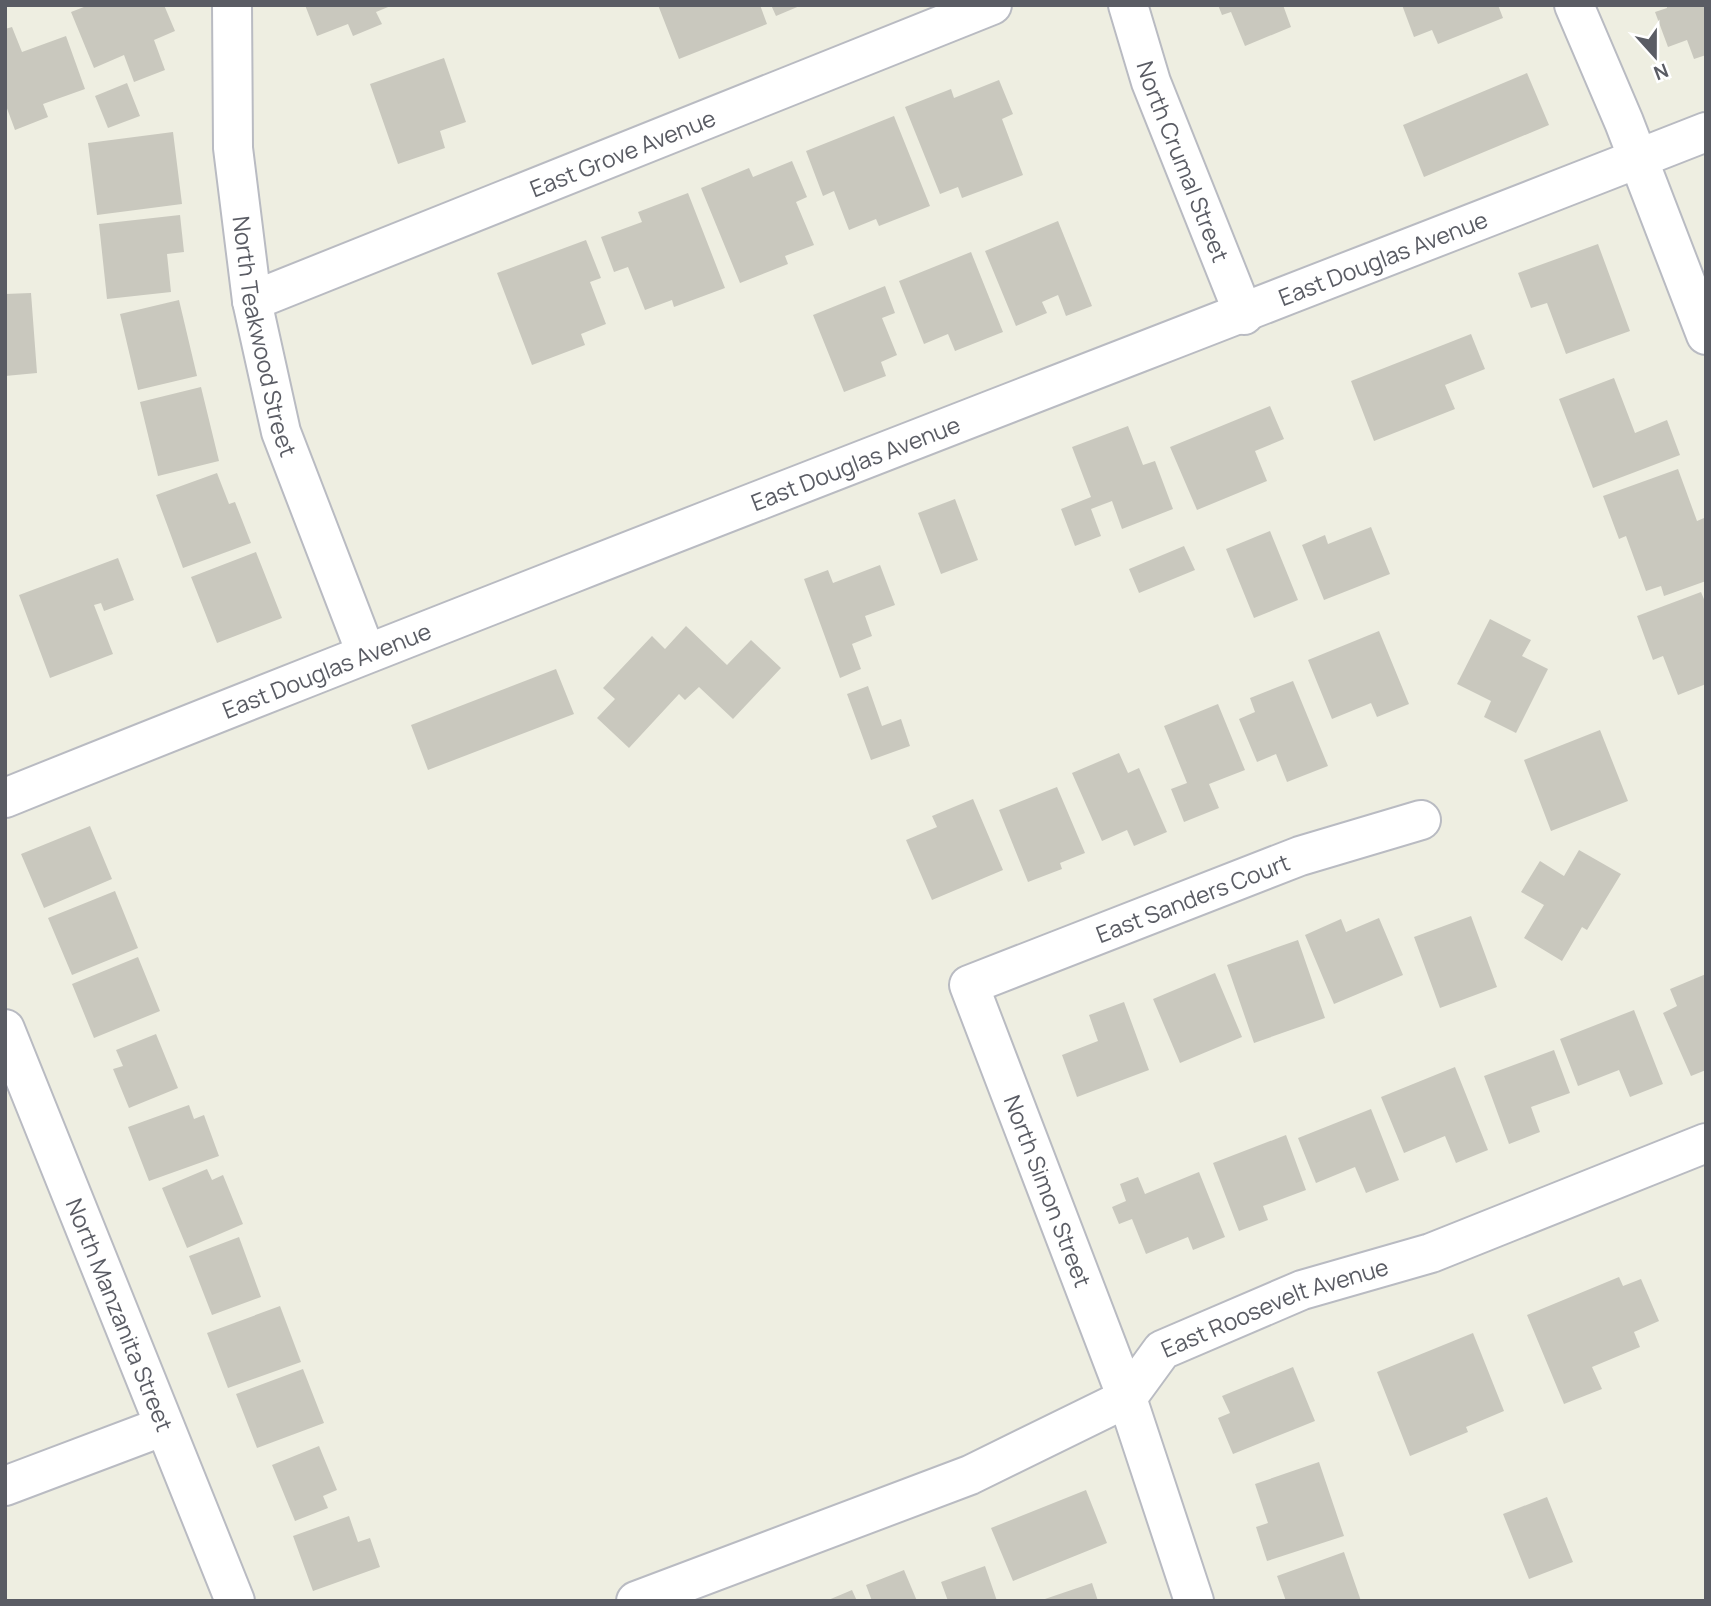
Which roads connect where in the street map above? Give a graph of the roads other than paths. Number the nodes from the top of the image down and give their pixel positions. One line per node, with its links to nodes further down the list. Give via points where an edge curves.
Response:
1 (232, 5): 7 (street, North Teakwood Street, via 233,148)
2 (992, 5): 7 (street, East Grove Avenue)
3 (1128, 5): 8 (street, North Crumal Street, via 1151,82)
4 (1574, 5): 6 (street)
5 (1706, 132): 6 (street, East Douglas Avenue)
6 (1638, 159): 8 (street, East Douglas Avenue); 9 (street)
7 (252, 301): 10 (street, North Teakwood Street, via 281,432)
8 (1244, 315): 10 (street, East Douglas Avenue)
9 (1706, 335)
10 (366, 653): 11 (street, East Douglas Avenue)
11 (5, 798)
12 (1421, 820): 13 (street, East Sanders Court, via 1300,856)
13 (970, 985): 17 (street, North Simon Street)
14 (5, 1029): 15 (street, North Manzanita Street)
15 (13, 1072): 18 (street, North Manzanita Street)
16 (1706, 1143): 17 (street, East Roosevelt Avenue, via 1431,1253 1302,1290 1162,1350)
17 (1127, 1398): 21 (street, East Roosevelt Avenue, via 970,1475); 22 (street, North Simon Street)
18 (164, 1426): 19 (street); 20 (street, North Manzanita Street)
19 (5, 1486)
20 (235, 1601)
21 (636, 1601)
22 (1194, 1601)

